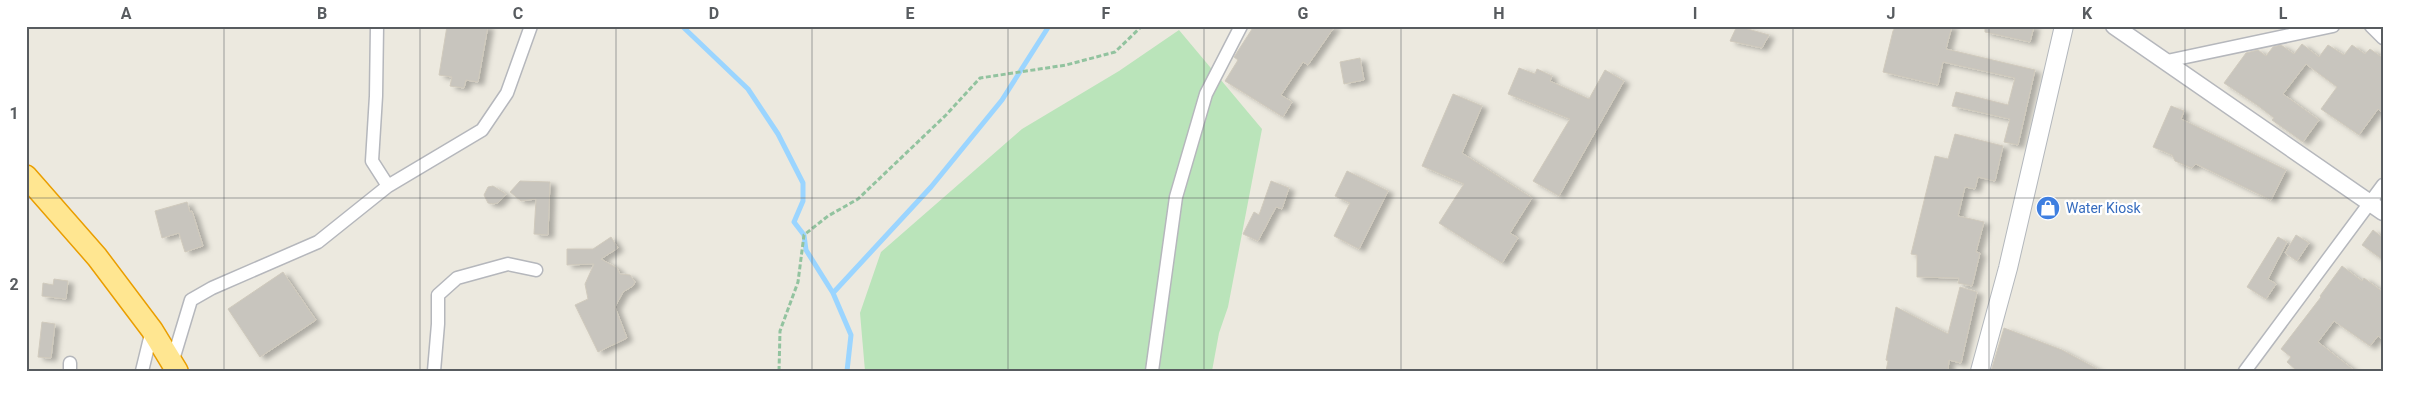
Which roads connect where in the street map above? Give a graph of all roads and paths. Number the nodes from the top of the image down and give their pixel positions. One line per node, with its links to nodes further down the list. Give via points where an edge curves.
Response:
1 (377, 26): 13 (street, via 372,161)
2 (531, 26): 13 (street, via 507,93 482,130)
3 (1142, 26): 21 (path, via 1115,52 1066,65 980,78 858,199 804,235 798,282 780,331)
4 (1241, 26): 22 (street, via 1206,94 1176,198)
5 (2064, 26): 23 (main road, via 2008,268)
6 (2114, 26): 10 (street)
7 (2333, 26): 10 (street)
8 (2370, 26): 9 (street)
9 (2383, 38)
10 (2167, 61): 14 (street)
11 (26, 176): 17 (highway, via 97,257)
12 (2383, 185): 14 (street)
13 (388, 186): 18 (street, via 318,242 212,288 192,300)
14 (2370, 202): 15 (street); 24 (street)
15 (2383, 212)
16 (536, 270): 20 (street, via 508,264 458,278 438,295)
17 (152, 330): 18 (highway); 19 (street)
18 (175, 367)
19 (142, 371)
20 (434, 371)
21 (779, 371)
22 (1152, 371)
23 (1980, 371)
24 (2245, 371)

